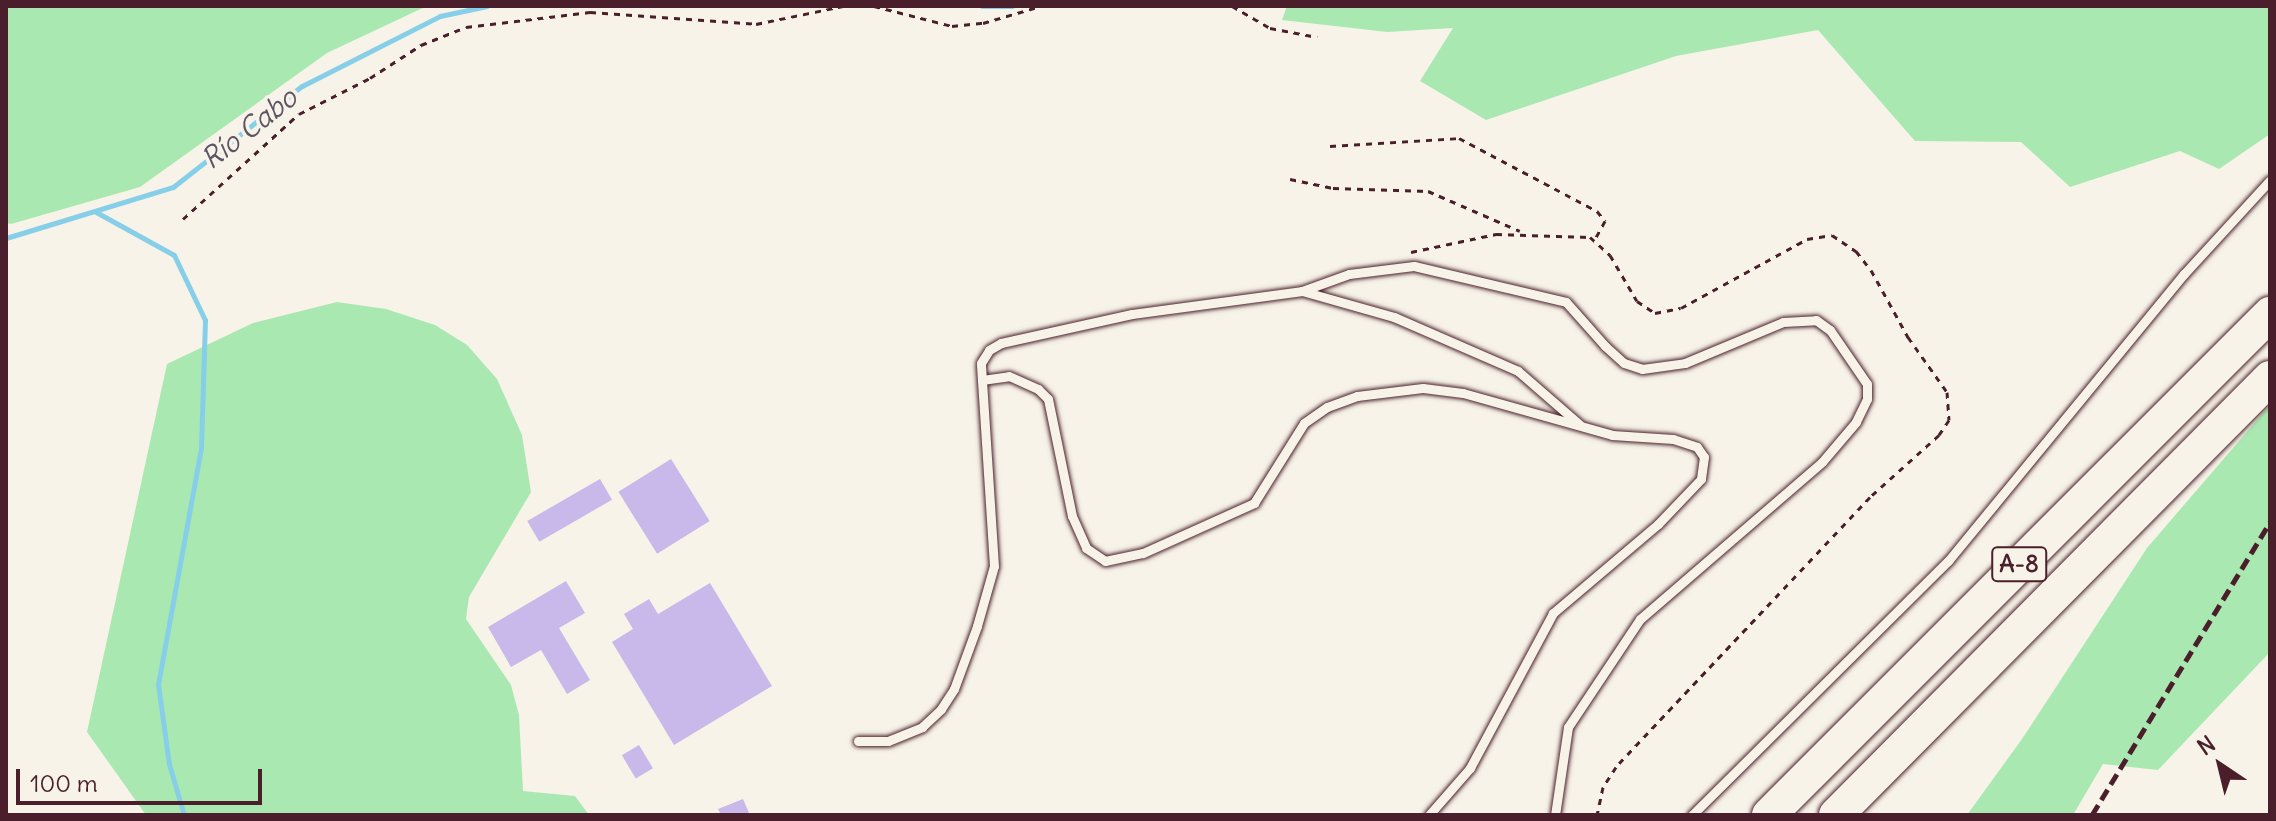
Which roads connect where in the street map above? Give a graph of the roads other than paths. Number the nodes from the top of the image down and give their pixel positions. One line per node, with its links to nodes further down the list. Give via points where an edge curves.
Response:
1 (2270, 180): 10 (lane, via 2184,274 1948,561)
2 (1302, 291): 5 (lane, via 1132,314 1001,343 981,363); 6 (lane, via 1394,317 1518,371); 9 (lane, via 1383,267 1414,266 1551,296 1566,302 1624,363 1642,369 1685,363 1783,322 1816,320 1830,330 1867,384 1856,422 1822,462 1640,619 1600,674 1568,727)
3 (2270, 314): 11 (highway, A-8)
4 (2270, 378): 12 (highway, A-8)
5 (982, 380): 6 (lane, via 1009,376 1048,399 1072,516 1086,548 1105,561 1143,553 1254,503 1304,423 1357,396 1423,388 1463,393); 7 (lane, via 994,566 977,626 941,709 922,727 888,741)
6 (1582, 427): 8 (lane, via 1688,442 1704,457 1701,479 1658,524 1553,613 1470,768)
7 (858, 741)
8 (1429, 815)
9 (1555, 815)
10 (1692, 815)
11 (1769, 815)
12 (1836, 815)

